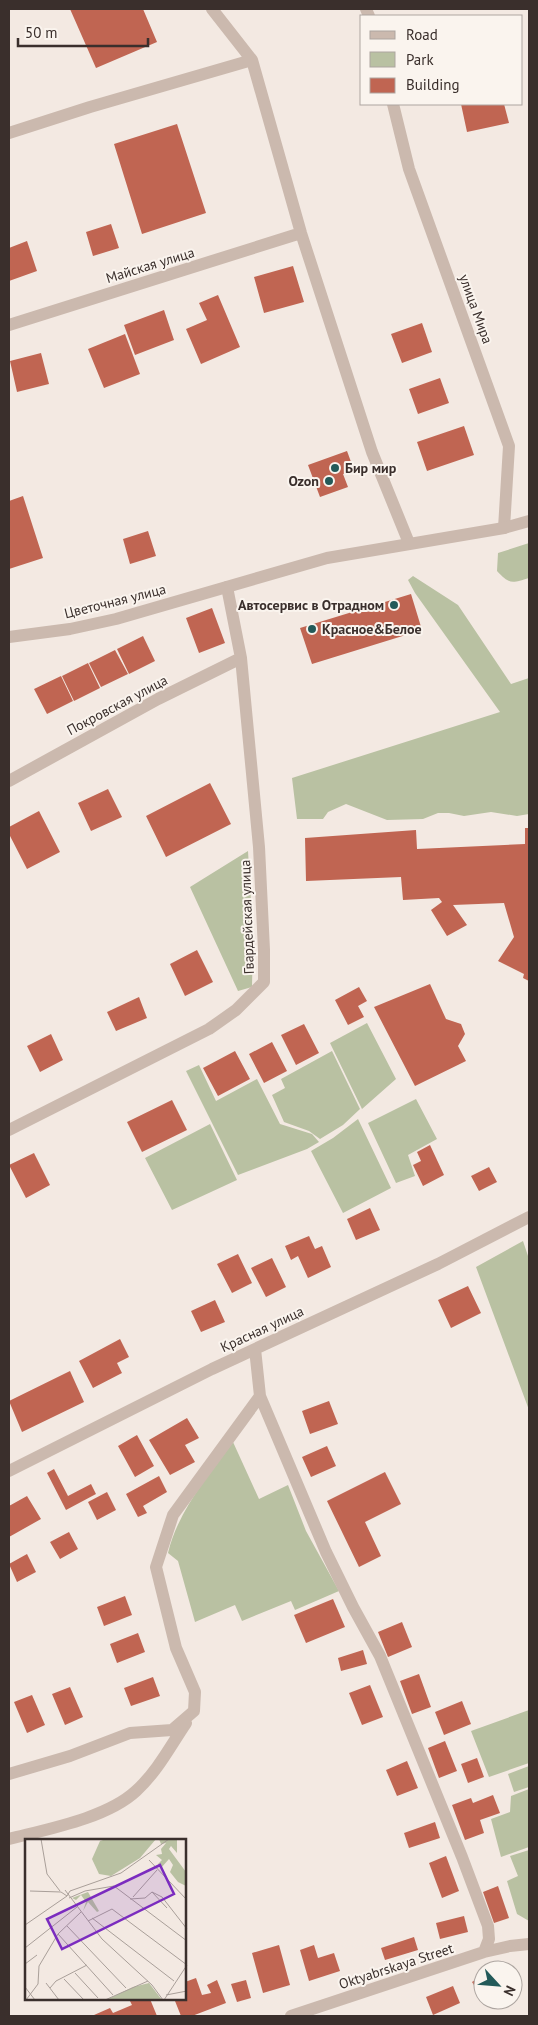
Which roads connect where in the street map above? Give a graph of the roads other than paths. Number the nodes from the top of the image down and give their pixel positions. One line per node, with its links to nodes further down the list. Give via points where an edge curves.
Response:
1 (212, 9): 2 (street)
2 (252, 60): 4 (street); 5 (street)
3 (393, 105): 8 (street, улица Мира, via 409,170 509,446)
4 (9, 133)
5 (301, 233): 6 (street, Майская улица); 9 (street, via 372,452)
6 (9, 325)
7 (529, 521): 8 (street, Цветочная улица)
8 (504, 528): 9 (street, Цветочная улица)
9 (409, 543): 10 (street, Цветочная улица, via 327,558)
10 (226, 587): 11 (street, Цветочная улица, via 109,621); 12 (street, Гвардейская улица)
11 (9, 637)
12 (241, 658): 13 (street, Покровская улица, via 158,699); 14 (street, Гвардейская улица, via 259,846 264,982 236,1010 209,1029)
13 (9, 781)
14 (9, 1130)
15 (529, 1217): 16 (street, Красная улица, via 438,1264)
16 (255, 1349): 17 (street); 18 (street, Красная улица)
17 (260, 1396): 19 (street, via 173,1516 156,1567 176,1648 195,1692); 23 (street, via 326,1552 380,1656 459,1848 488,1926)
18 (9, 1471)
19 (194, 1711): 20 (street, via 172,1730 130,1733 70,1756); 21 (street, via 161,1760 129,1796 108,1810)
20 (9, 1774)
21 (9, 1839)
22 (529, 1944): 23 (street, Oktyabrskaya Street)
23 (484, 1952): 24 (street, Oktyabrskaya Street)
24 (291, 2016)

